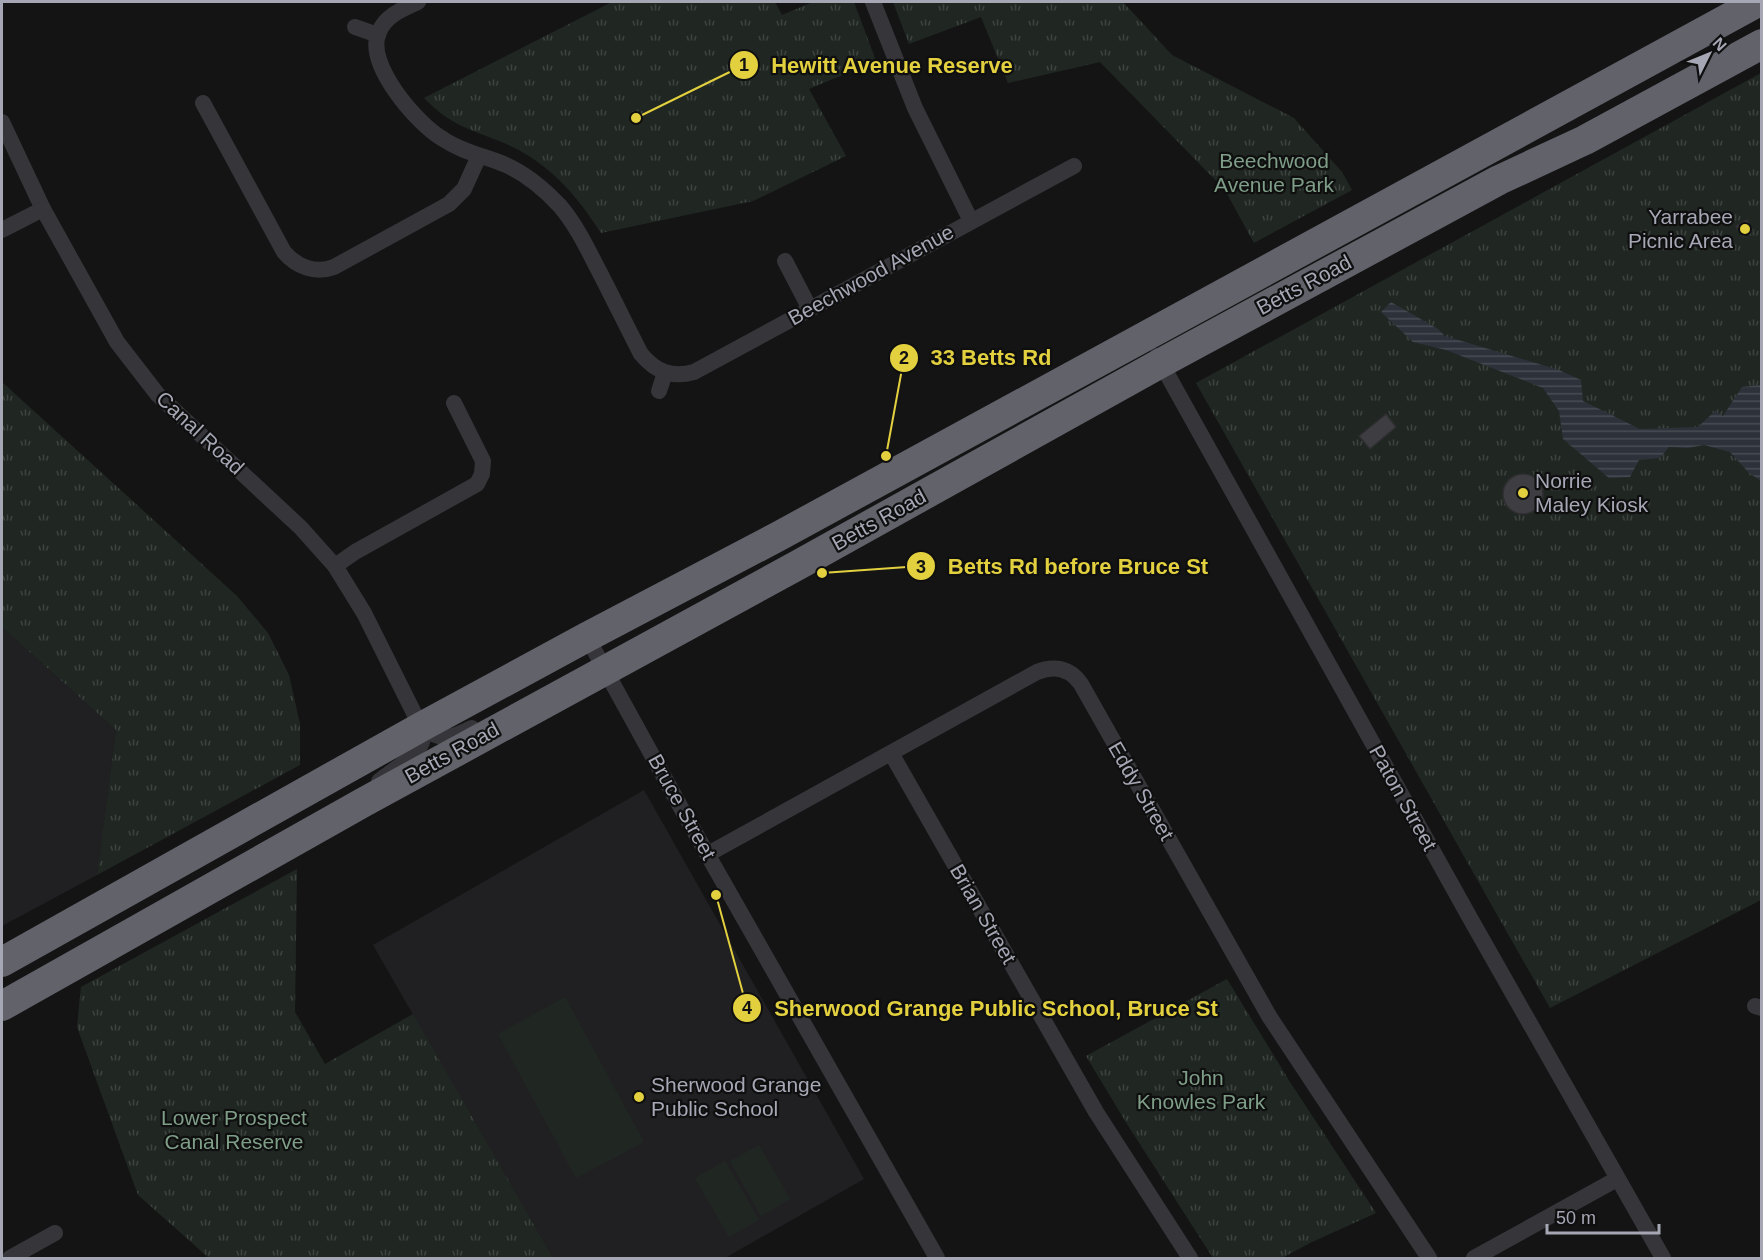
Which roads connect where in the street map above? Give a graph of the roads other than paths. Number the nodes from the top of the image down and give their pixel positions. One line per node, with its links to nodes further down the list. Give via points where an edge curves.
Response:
1 (418, 2): 6 (street, via 391,16)
2 (873, 2): 14 (street, via 911,100)
3 (1729, 2): 7 (highway, via 1712,14)
4 (1758, 2): 7 (highway, Betts Road)
5 (355, 27): 6 (street)
6 (378, 35): 11 (street, via 378,58 401,100 441,138)
7 (1695, 36): 18 (highway, Betts Road)
8 (1761, 44): 19 (highway, Betts Road)
9 (203, 103): 11 (street, via 284,252 303,276 334,267 443,208 464,189)
10 (2, 122): 13 (street, Canal Road)
11 (479, 156): 20 (street, via 518,172 540,186 561,207 580,235 641,354)
12 (1074, 166): 14 (street, Beechwood Avenue)
13 (43, 209): 15 (street); 23 (street, Canal Road, via 136,369 158,395 302,528)
14 (971, 221): 17 (street, Beechwood Avenue)
15 (2, 230)
16 (785, 261): 17 (street)
17 (810, 309): 20 (street, Beechwood Avenue, via 694,372)
18 (1146, 336): 19 (street, Paton Street); 24 (highway, Betts Road)
19 (1161, 363): 25 (highway, Betts Road); 33 (street, Paton Street)
20 (665, 373): 21 (street)
21 (659, 391)
22 (454, 402): 23 (street, via 488,476)
23 (335, 566): 27 (street, Canal Road)
24 (586, 637): 25 (street, Bruce Street); 27 (highway, Betts Road)
25 (605, 669): 26 (highway, Betts Road); 30 (street, Bruce Street)
26 (514, 719): 27 (street, via 489,719 445,738); 29 (highway, Betts Road)
27 (421, 728): 29 (street, via 423,736 418,747 376,783); 31 (highway, Betts Road)
28 (891, 753): 30 (street, Eddy Street); 37 (street, Brian Street, via 1096,1112); 38 (street, Eddy Street, via 1045,669 1060,669 1073,675 1273,1023)
29 (364, 802): 32 (highway, Betts Road)
30 (708, 854): 36 (street, Bruce Street)
31 (2, 962)
32 (2, 1006)
33 (1617, 1179): 39 (street); 40 (street, Paton Street)
34 (55, 1233): 35 (street)
35 (10, 1258)
36 (937, 1258)
37 (1190, 1258)
38 (1429, 1258)
39 (1474, 1258)
40 (1663, 1258)

